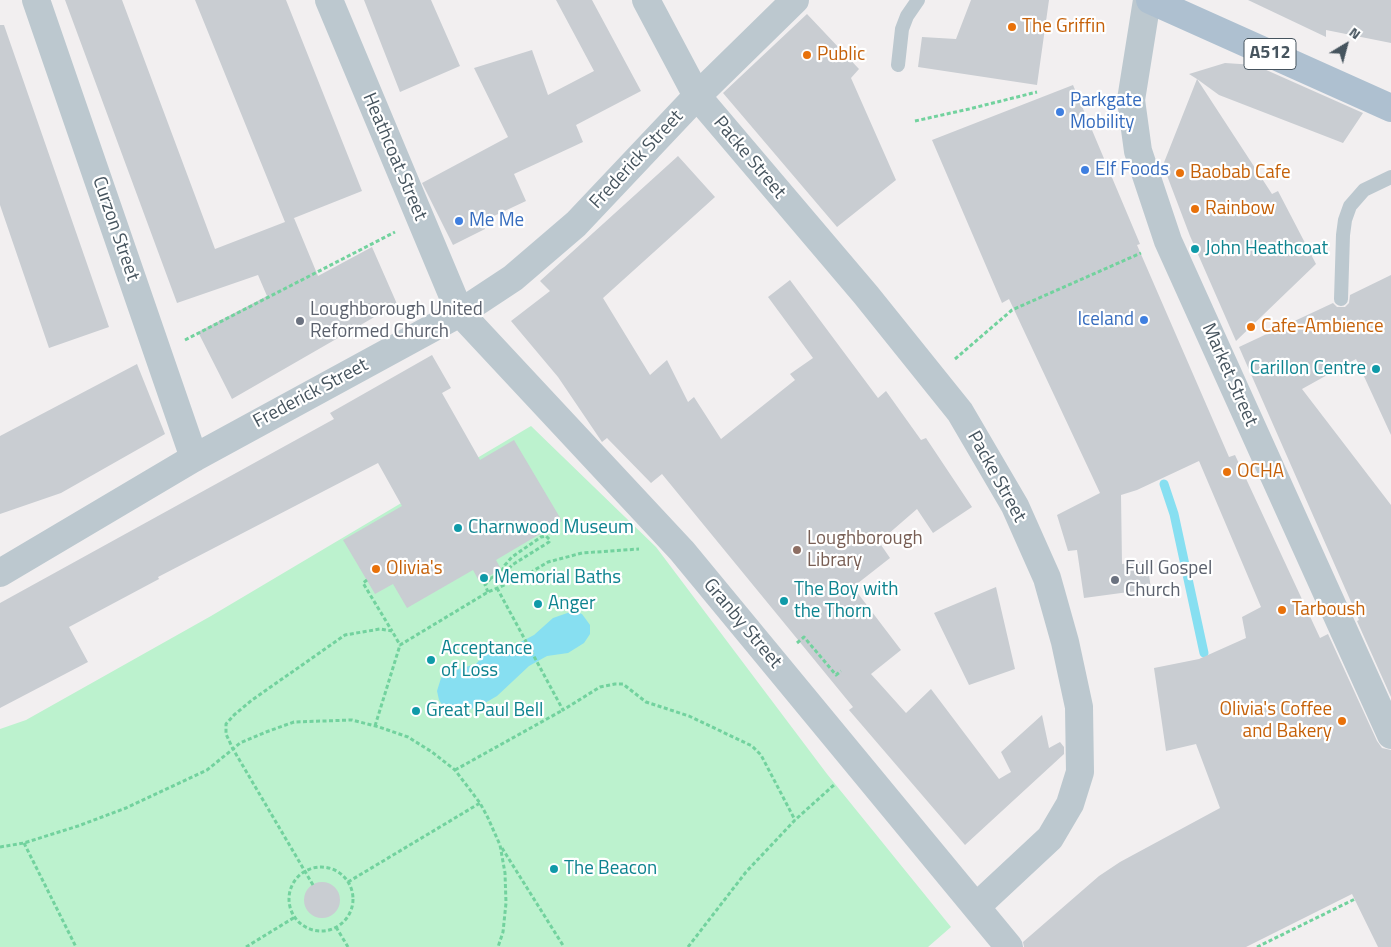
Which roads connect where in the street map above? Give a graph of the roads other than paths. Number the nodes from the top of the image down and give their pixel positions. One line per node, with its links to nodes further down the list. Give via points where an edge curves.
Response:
1 (36, 0): 13 (street, Curzon Street)
2 (329, 0): 12 (street, Heathcoat Street)
3 (646, 0): 8 (street, Packe Street)
4 (795, 0): 8 (street, Frederick Street)
5 (918, 0): 7 (lane, via 902,29)
6 (1148, 0): 9 (main road, A512); 15 (street, Market Street, via 1132,100 1138,151 1168,241)
7 (898, 65)
8 (697, 96): 12 (street, Frederick Street, via 576,224 513,278); 16 (street, Packe Street, via 960,412 1015,506 1047,578 1079,707 1080,772 1070,804 1050,838)
9 (1391, 108)
10 (1391, 177): 11 (lane, via 1364,190 1350,206 1343,235)
11 (1341, 299)
12 (460, 313): 13 (street, Frederick Street); 16 (street, Granby Street, via 667,536)
13 (194, 458): 14 (street, Frederick Street)
14 (0, 573)
15 (1391, 735)
16 (976, 906): 17 (street, Granby Street)
17 (1009, 947)

